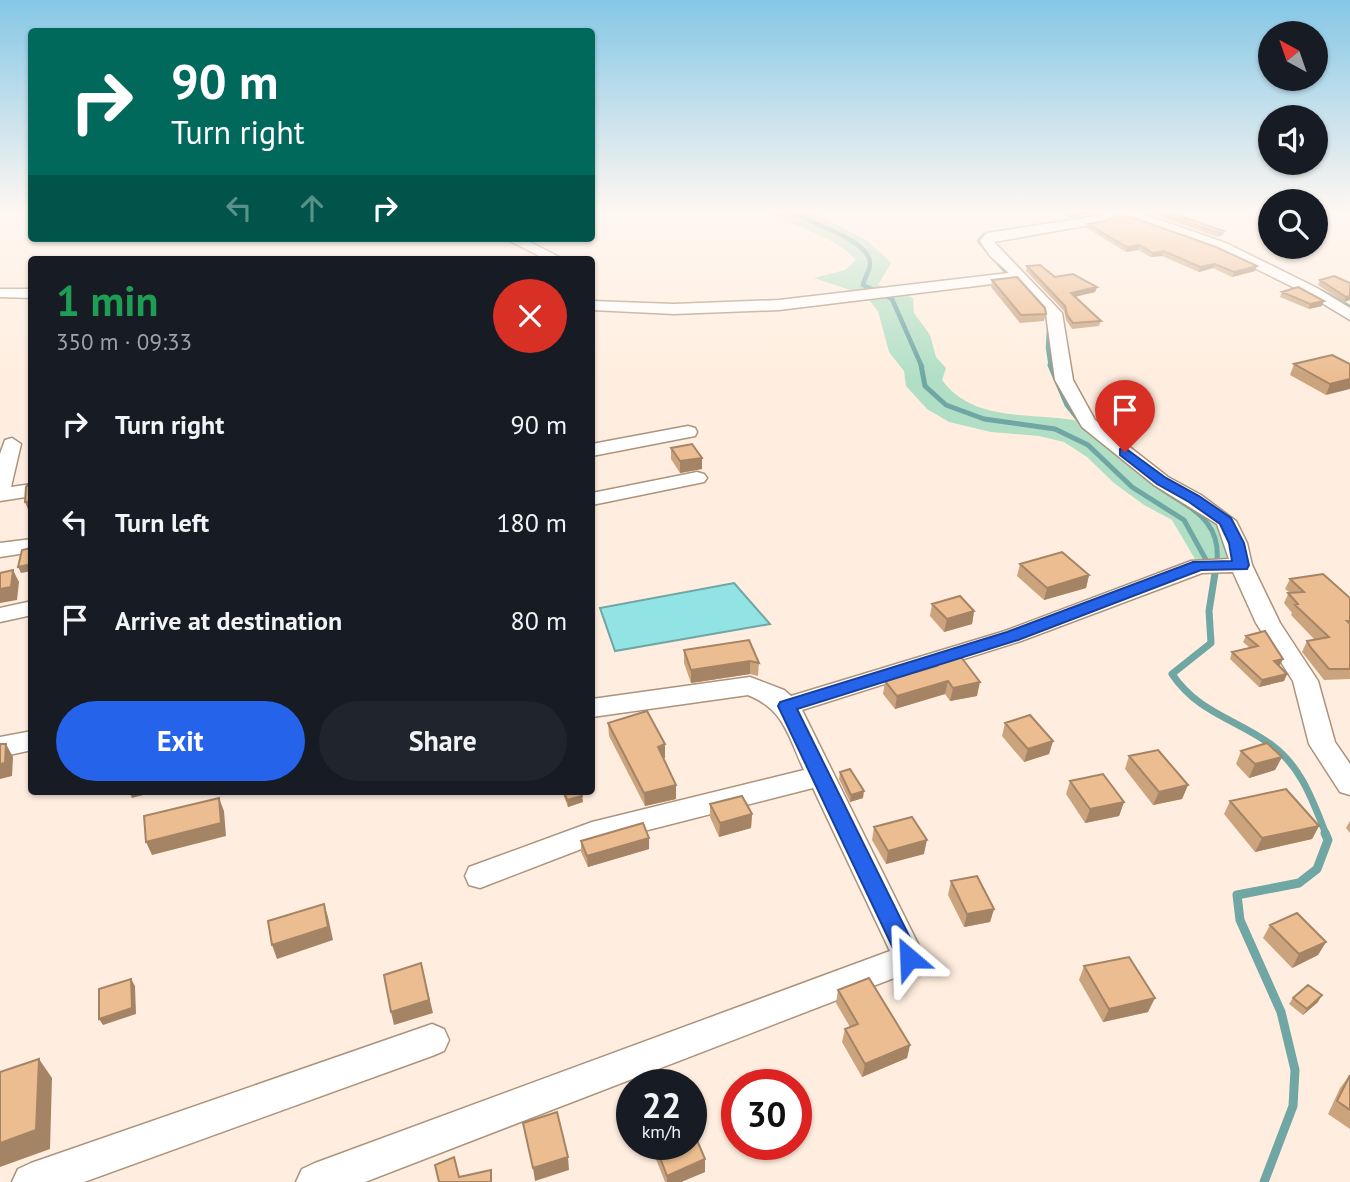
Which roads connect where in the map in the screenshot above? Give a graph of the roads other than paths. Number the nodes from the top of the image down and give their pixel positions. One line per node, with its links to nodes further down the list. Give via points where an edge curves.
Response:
1 (1011, 267): 3 (street)
2 (1264, 267): 7 (street)
3 (1021, 276): 6 (street, via 779,305 674,309); 17 (street, via 1054,313 1064,380 1088,423 1161,481 1226,522)
4 (0, 293): 5 (street)
5 (28, 294)
6 (595, 299)
7 (1350, 315)
8 (688, 432): 10 (street)
9 (15, 444): 13 (street)
10 (595, 449)
11 (697, 478): 14 (street)
12 (28, 490): 13 (street)
13 (0, 494)
14 (595, 498)
15 (28, 546): 16 (street)
16 (0, 550)
17 (1241, 565): 20 (street, via 1199,566 1013,636); 25 (street, via 1268,623 1305,681 1322,744)
18 (28, 609): 19 (street)
19 (0, 615)
20 (787, 706): 21 (street, via 775,695 750,686); 24 (street)
21 (595, 708)
22 (28, 741): 23 (street)
23 (0, 747)
24 (820, 776): 26 (street, via 592,833); 29 (street, via 909,958)
25 (1350, 785)
26 (480, 876)
27 (432, 1040): 28 (street)
28 (31, 1182)
29 (315, 1182)

